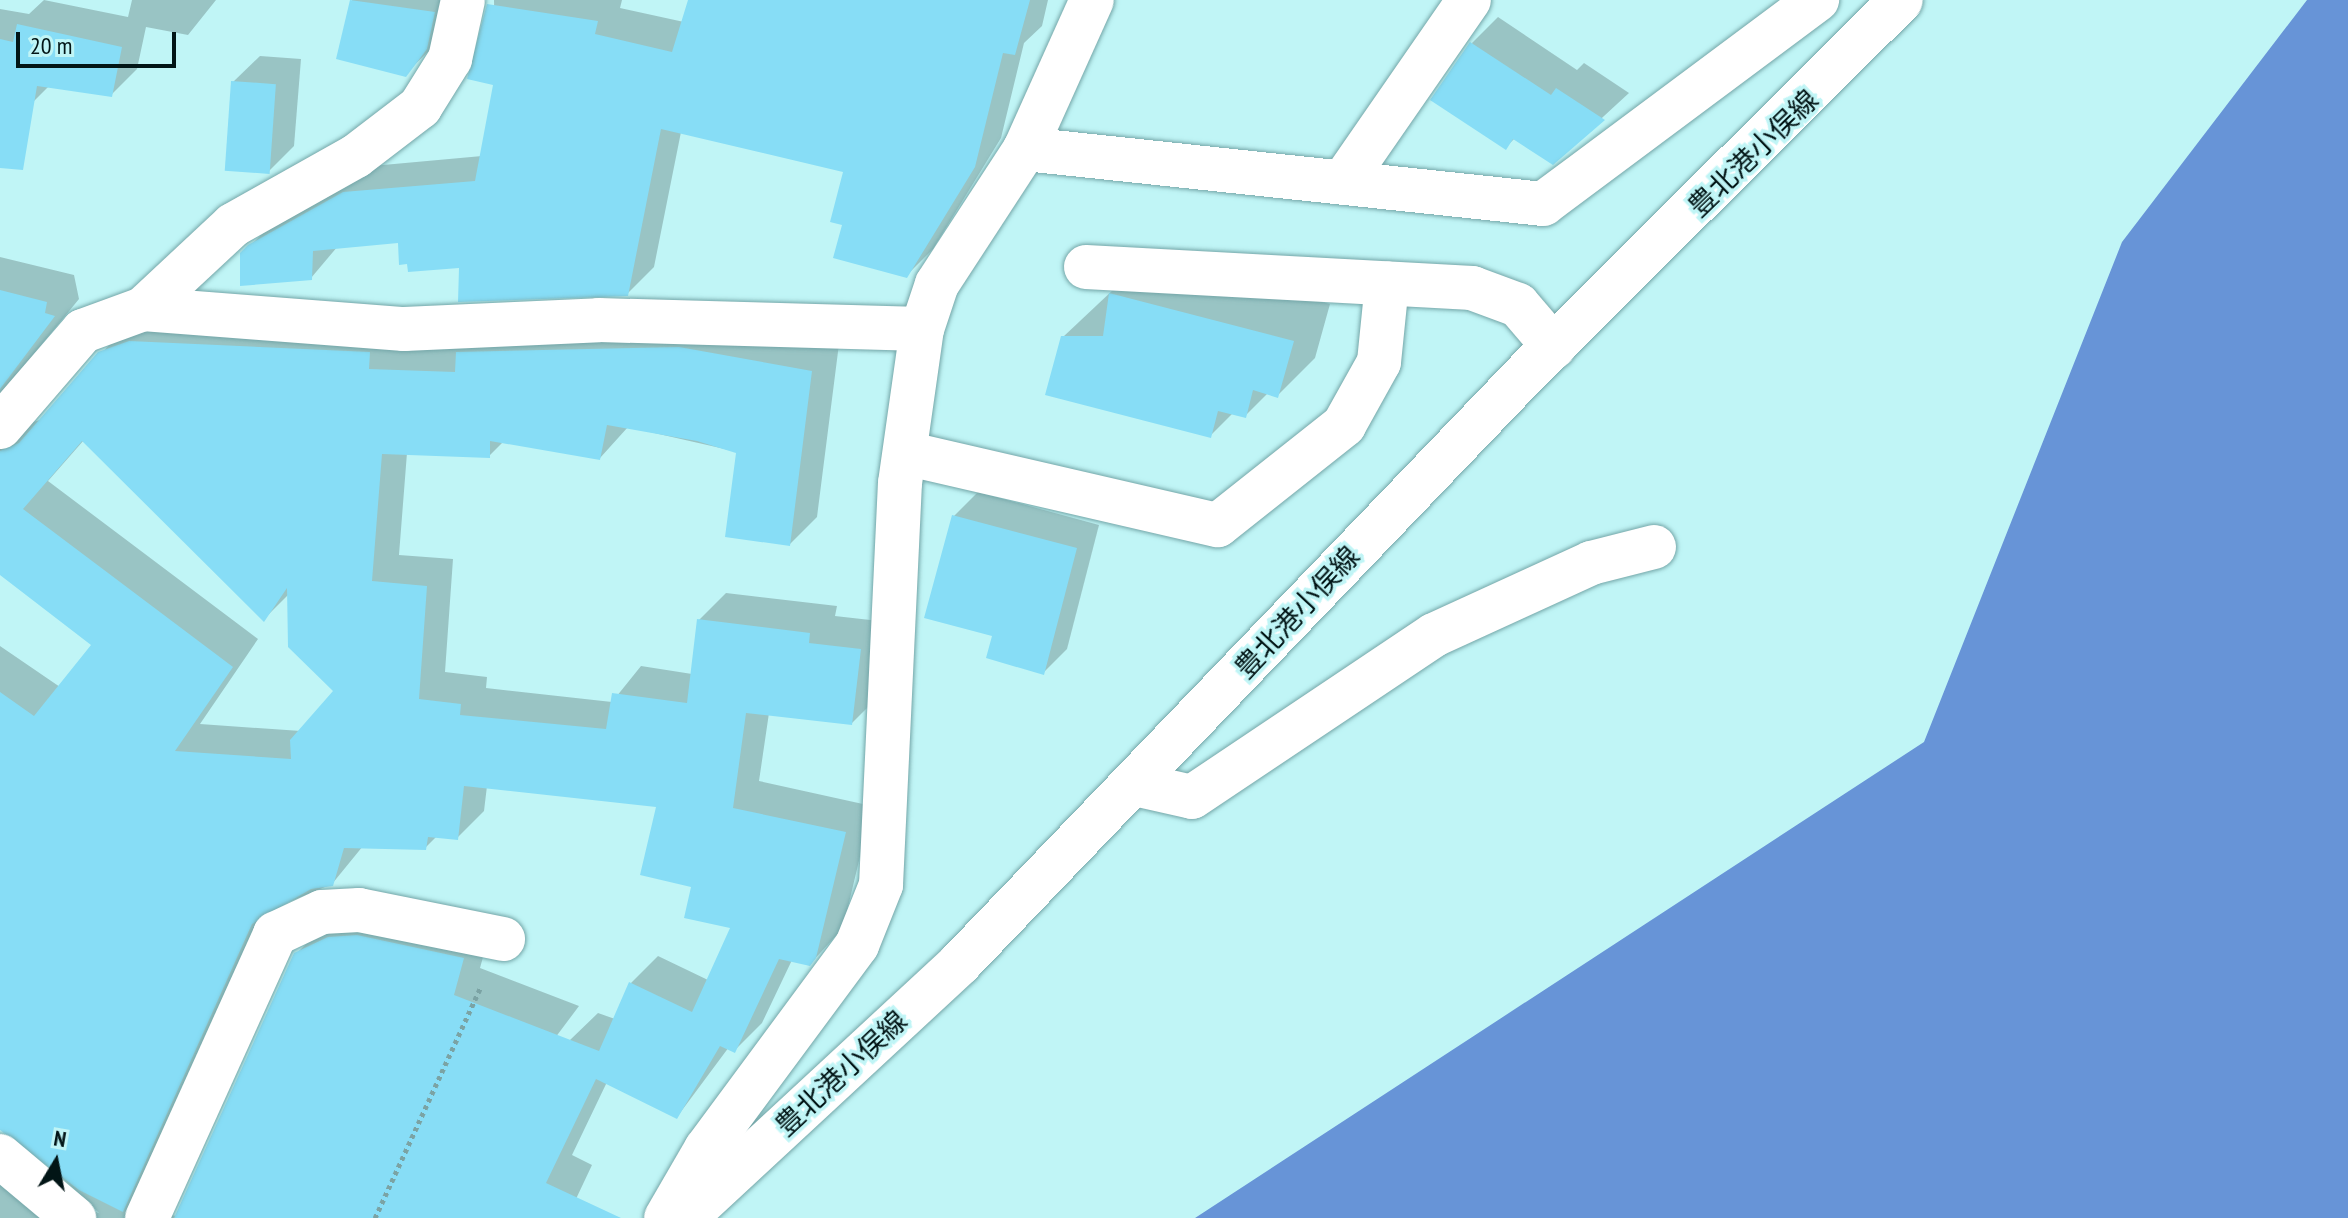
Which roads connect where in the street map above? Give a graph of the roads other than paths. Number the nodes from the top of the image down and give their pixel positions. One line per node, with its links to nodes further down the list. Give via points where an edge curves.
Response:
1 (463, 0): 10 (street, via 450,59 420,107 356,156 233,225)
2 (1092, 0): 6 (street)
3 (1469, 0): 7 (street)
4 (1817, 0): 7 (street, via 1543,204)
5 (1901, 0): 12 (street, 豊北港小俣線)
6 (1025, 149): 7 (street); 11 (street, via 937,284)
7 (1343, 182)
8 (1086, 267): 9 (street)
9 (1387, 283): 12 (street, via 1472,288 1507,301); 14 (street, via 1379,362 1344,425 1218,525)
10 (143, 309): 11 (street, via 404,329 599,320); 13 (street, via 83,331)
11 (922, 329): 14 (street)
12 (1554, 347): 16 (street, 豊北港小俣線)
13 (0, 427)
14 (905, 453): 21 (street, via 881,885 850,956 706,1149)
15 (1654, 547): 16 (street, via 1591,563 1434,635 1192,797)
16 (1135, 784): 22 (street, 豊北港小俣線, via 960,963)
17 (503, 939): 20 (street, via 359,910 322,912 275,934)
18 (0, 1156): 19 (street)
19 (68, 1217)
20 (147, 1218)
21 (666, 1218)
22 (685, 1218)

